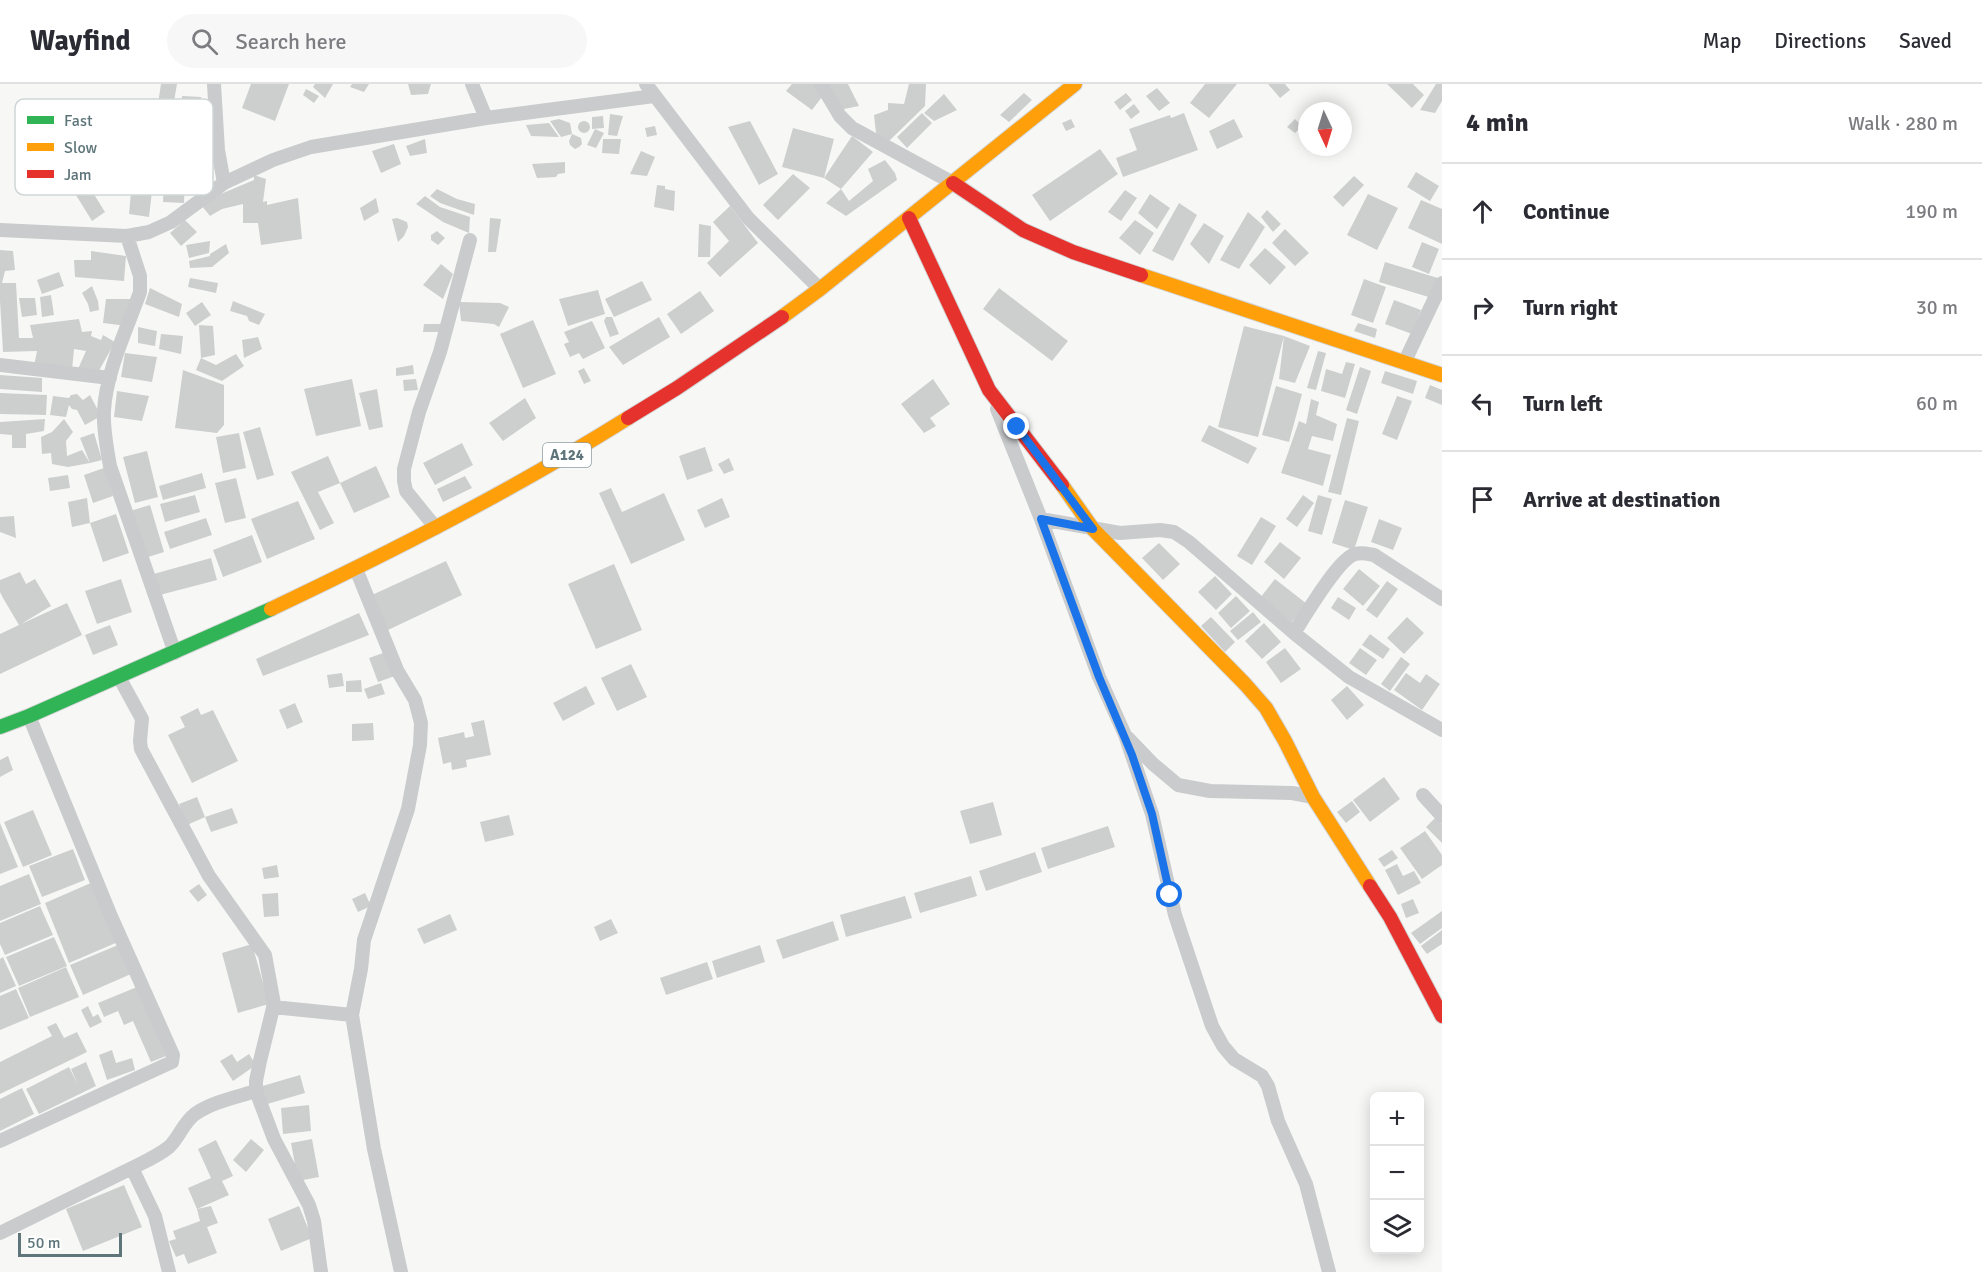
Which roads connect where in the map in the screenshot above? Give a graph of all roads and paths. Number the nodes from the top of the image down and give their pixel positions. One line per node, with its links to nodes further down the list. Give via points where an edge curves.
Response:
1 (214, 84): 7 (street)
2 (472, 84): 6 (street)
3 (821, 84): 8 (street, via 852,128)
4 (1075, 84): 8 (main road, A124)
5 (650, 90): 6 (street); 16 (street, via 748,218)
6 (486, 118): 7 (street, via 311,147)
7 (224, 183): 9 (street)
8 (953, 183): 11 (main road, A124); 17 (main road, via 1023,230 1073,252)
9 (213, 191)
10 (208, 195): 13 (street, via 171,222)
11 (909, 219): 16 (main road, A124); 21 (main road)
12 (0, 230): 13 (street)
13 (127, 236): 20 (street, via 140,276 140,292)
14 (470, 240): 23 (street, via 404,469 406,491)
15 (1442, 283): 17 (street)
16 (820, 289): 23 (main road, A124, via 667,394 520,483)
17 (1405, 361): 19 (main road)
18 (0, 366): 20 (street)
19 (1442, 375)
20 (110, 378): 28 (street, via 104,412 110,466)
21 (989, 390): 22 (street); 24 (main road)
22 (1041, 519): 24 (street); 33 (street, via 1099,677)
23 (436, 528): 25 (main road, A124)
24 (1093, 529): 27 (street, via 1174,532); 35 (main road, via 1266,708)
25 (356, 569): 28 (main road, A124); 38 (street, via 397,670 415,699 422,723 408,809 364,940)
26 (1442, 599): 27 (street, via 1374,555 1353,555 1335,571)
27 (1294, 633): 32 (street, via 1349,677)
28 (175, 653): 29 (main road, A124)
29 (119, 677): 30 (main road, A124); 37 (street, via 142,719 141,749 183,829 209,876 266,955)
30 (29, 716): 31 (main road, A124); 41 (street, via 173,1059)
31 (0, 727)
32 (1442, 730)
33 (1125, 735): 35 (street, via 1178,785 1210,791); 48 (street, via 1152,814 1175,915 1212,1026 1234,1059 1262,1076 1268,1086 1278,1121 1306,1184)
34 (1422, 795): 36 (street)
35 (1313, 797): 39 (main road, via 1390,917)
36 (1442, 816)
37 (273, 1007): 38 (street); 40 (street)
38 (352, 1015): 44 (street, via 374,1149)
39 (1442, 1016)
40 (256, 1091): 42 (street, via 194,1115 170,1146); 46 (street, via 274,1139 309,1205)
41 (0, 1141)
42 (132, 1168): 43 (street); 45 (street, via 155,1216)
43 (0, 1233)
44 (399, 1266): 47 (street)
45 (169, 1272)
46 (321, 1272)
47 (408, 1272)
48 (1329, 1272)

